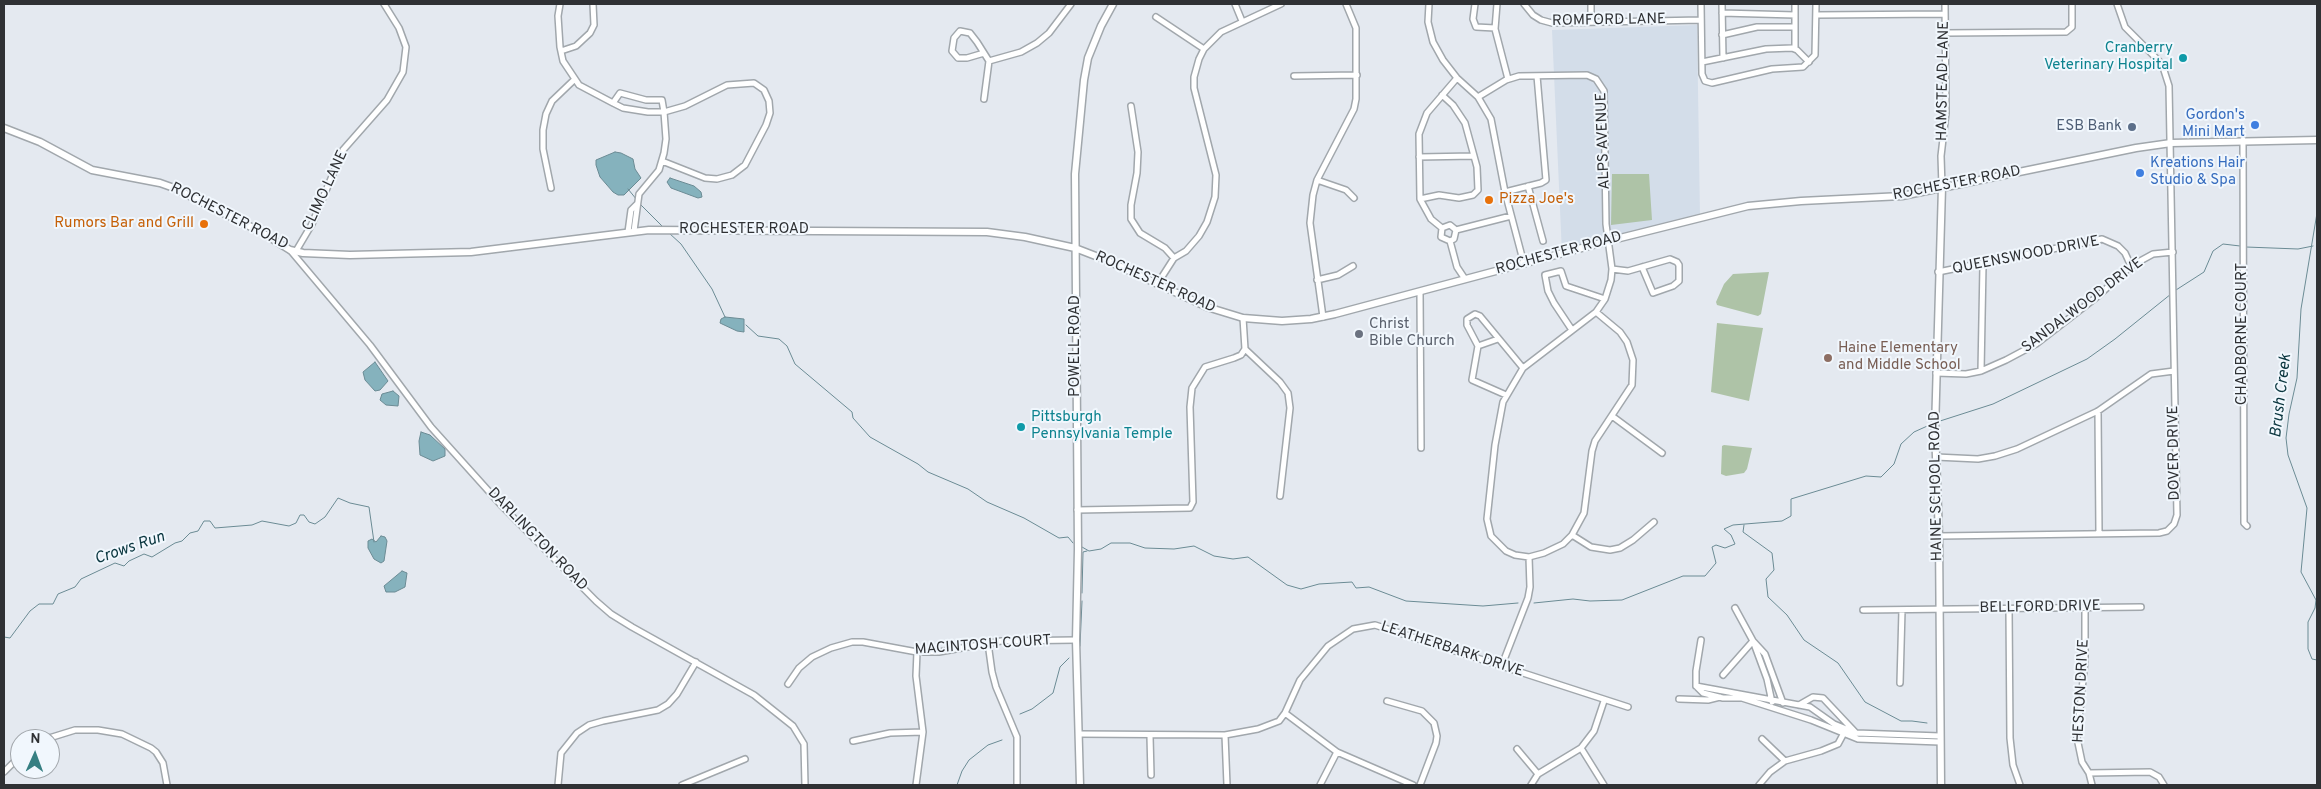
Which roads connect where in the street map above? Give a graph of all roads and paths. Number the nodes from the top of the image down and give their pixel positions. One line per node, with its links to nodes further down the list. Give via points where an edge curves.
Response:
1 (384, 4): 75 (street, CLIMO LANE, via 406,47 403,72 387,100 343,150 312,224)
2 (560, 4): 35 (street)
3 (593, 4): 35 (street, via 594,25 590,34 576,46)
4 (1071, 4): 38 (street, via 1037,43)
5 (1113, 4): 74 (street, POWELL ROAD, via 1088,58 1084,80 1075,174)
6 (1234, 4): 27 (street)
7 (1281, 4): 27 (street)
8 (1346, 4): 41 (street, via 1356,28)
9 (1429, 4): 44 (street, via 1428,22 1433,42)
10 (1475, 4): 30 (street, via 1473,19 1476,27)
11 (1497, 4): 30 (street)
12 (1524, 4): 28 (street, ROMFORD LANE, via 1533,16 1552,23)
13 (1591, 4): 28 (street)
14 (1701, 4): 26 (street)
15 (1722, 4): 21 (street)
16 (1795, 4): 23 (street)
17 (1816, 4): 24 (street)
18 (1945, 4): 22 (street, HAMSTEAD LANE)
19 (2072, 4): 31 (street, via 2072,27 2066,32)
20 (2117, 4): 56 (street, DOVER DRIVE, via 2125,27 2156,56 2167,75)
21 (1722, 13): 23 (street); 32 (street)
22 (1945, 14): 24 (street); 31 (street, HAMSTEAD LANE)
23 (1795, 15): 29 (street)
24 (1816, 15): 40 (street, via 1816,55)
25 (1156, 17): 34 (street)
26 (1702, 20): 28 (street, ROMFORD LANE); 39 (street)
27 (1242, 21): 34 (street, via 1221,32)
28 (1591, 21)
29 (1795, 27): 32 (street, via 1758,27); 33 (street)
30 (1495, 28): 45 (street)
31 (1945, 33): 62 (street, HAMSTEAD LANE, via 1946,113 1941,156)
32 (1722, 34): 37 (street)
33 (1795, 48): 37 (street, via 1770,48); 40 (street)
34 (1204, 49): 77 (street, via 1194,77 1194,88 1216,175 1215,197 1199,236 1186,251)
35 (561, 51): 46 (street, via 563,61)
36 (984, 53): 36 (street, via 965,31 960,31 954,38 952,51 958,58); 38 (street)
37 (1723, 58): 39 (street)
38 (989, 61): 49 (street)
39 (1702, 62): 40 (street, via 1703,77 1712,83 1772,69 1803,67)
40 (1809, 62)
41 (1357, 75): 42 (street); 60 (street, via 1354,109)
42 (1294, 76)
43 (1537, 76): 45 (street, ALPS AVENUE); 61 (street, via 1547,176 1541,183); 73 (street, ALPS AVENUE, via 1586,75 1596,79 1602,87)
44 (1458, 78): 47 (street); 48 (street)
45 (1508, 79): 48 (street, ALPS AVENUE)
46 (575, 80): 50 (street); 63 (street, via 552,101 546,114 543,149)
47 (1442, 95): 57 (street, via 1465,123); 58 (street, via 1422,122)
48 (1478, 97): 64 (street, via 1491,120)
49 (984, 99)
50 (613, 103): 52 (street, via 634,111); 52 (street, via 620,93 646,100 662,100)
51 (1131, 106): 77 (street, via 1138,152 1131,219 1140,233 1165,248)
52 (664, 112): 59 (street, via 666,139); 59 (street, via 685,106 727,85 754,83 764,90 770,113 745,165 732,175 705,178)
53 (4, 128): 75 (street, ROCHESTER ROAD, via 40,142 92,170 174,188)
54 (2243, 140): 55 (street, ROCHESTER ROAD); 56 (street, ROCHESTER ROAD); 112 (street, CHADBORNE COURT, via 2244,523)
55 (2316, 140)
56 (2171, 143): 62 (street, ROCHESTER ROAD); 76 (street, DOVER DRIVE)
57 (1474, 156): 58 (street); 66 (street, via 1478,190 1473,195 1459,198 1436,195)
58 (1419, 157): 66 (street)
59 (662, 160): 70 (street, via 639,194)
60 (1317, 180): 65 (street, via 1346,190); 87 (street, via 1310,223)
61 (1528, 186): 64 (street); 72 (street)
62 (1942, 187): 73 (street, ROCHESTER ROAD, via 1902,196 1748,206); 85 (street, HAINE SCHOOL ROAD)
63 (551, 188)
64 (1505, 192): 67 (street)
65 (1354, 198)
66 (1420, 199): 68 (street, via 1430,219)
67 (1512, 216): 69 (street); 78 (street)
68 (1442, 228): 69 (street, via 1450,225); 71 (street, via 1441,237)
69 (1456, 230): 71 (street)
70 (631, 231): 74 (street, ROCHESTER ROAD, via 979,232 1025,237); 75 (street, ROCHESTER ROAD, via 471,252 350,255)
71 (1450, 241): 82 (street)
72 (1543, 241)
73 (1608, 241): 78 (street, ROCHESTER ROAD); 84 (street)
74 (1075, 248): 89 (street, ROCHESTER ROAD); 110 (street, POWELL ROAD)
75 (293, 250): 129 (street, DARLINGTON ROAD, via 431,427 541,546 611,614)
76 (2172, 252): 81 (street, SANDALWOOD DRIVE, via 2153,254); 101 (street, DOVER DRIVE)
77 (1174, 258): 89 (street)
78 (1524, 264): 86 (street, ROCHESTER ROAD)
79 (1983, 265): 81 (street, QUEENSWOOD DRIVE, via 2102,240 2118,246); 85 (street, QUEENSWOOD DRIVE); 100 (street)
80 (1353, 266): 87 (street, via 1338,275)
81 (2131, 266): 100 (street, SANDALWOOD DRIVE, via 2036,344)
82 (1457, 267): 86 (street); 88 (street)
83 (1642, 267): 83 (street, via 1674,259 1679,265 1679,281 1653,293); 84 (street, via 1622,271)
84 (1612, 269): 91 (street)
85 (1938, 272): 102 (street, HAINE SCHOOL ROAD)
86 (1465, 279): 88 (street, ROCHESTER ROAD)
87 (1317, 280): 93 (street)
88 (1453, 282): 90 (street, ROCHESTER ROAD)
89 (1158, 283): 94 (street, ROCHESTER ROAD, via 1207,307)
90 (1420, 292): 93 (street, ROCHESTER ROAD); 106 (street)
91 (1605, 299): 92 (street); 95 (street, via 1566,286 1560,271 1545,275 1554,304)
92 (1596, 312): 95 (street); 105 (street, via 1623,335 1633,360 1632,385)
93 (1323, 317): 94 (street, ROCHESTER ROAD, via 1282,321)
94 (1243, 318): 98 (street)
95 (1572, 330): 99 (street)
96 (1498, 340): 97 (street); 97 (street, via 1475,314 1466,322); 99 (street)
97 (1478, 346): 103 (street, via 1472,380)
98 (1245, 349): 109 (street, via 1288,393 1290,408); 110 (street, via 1241,355 1205,367 1192,388 1193,502 1190,508)
99 (1522, 368): 103 (street)
100 (1981, 371): 102 (street, SANDALWOOD DRIVE)
101 (2174, 371): 104 (street, via 2151,374); 113 (street, DOVER DRIVE, via 2174,524 2159,533)
102 (1936, 373): 108 (street, HAINE SCHOOL ROAD)
103 (1506, 395): 116 (street, via 1495,445 1488,528 1491,536 1506,551)
104 (2098, 411): 108 (street, via 1995,456 1978,459); 113 (street)
105 (1612, 416): 107 (street); 114 (street, via 1595,441 1584,513)
106 (1420, 448)
107 (1662, 453)
108 (1936, 457): 115 (street, HAINE SCHOOL ROAD)
109 (1280, 496)
110 (1076, 510): 124 (street, POWELL ROAD)
111 (1654, 522): 114 (street, via 1633,540 1610,550 1591,547)
112 (2247, 526)
113 (2099, 533): 115 (street, DOVER DRIVE)
114 (1572, 535): 116 (street, via 1556,548)
115 (1939, 536): 123 (street, HAINE SCHOOL ROAD)
116 (1529, 557): 130 (street, via 1528,598)
117 (2085, 607): 118 (street, BELLFORD DRIVE); 120 (street, BELLFORD DRIVE); 162 (street, HESTON DRIVE, via 2085,661 2077,738 2082,762)
118 (2141, 607)
119 (1735, 608): 126 (street)
120 (2009, 609): 123 (street, BELLFORD DRIVE); 180 (street, via 2010,738 2013,765)
121 (1863, 610): 122 (street, BELLFORD DRIVE)
122 (1902, 610): 123 (street, BELLFORD DRIVE); 132 (street)
123 (1940, 610): 155 (street, HAINE SCHOOL ROAD)
124 (1076, 640): 127 (street, MACINTOSH COURT); 151 (street, POWELL ROAD)
125 (1701, 640): 134 (street)
126 (1753, 641): 131 (street); 140 (street); 141 (street, via 1765,654)
127 (988, 643): 128 (street, MACINTOSH COURT, via 945,651); 170 (street, via 996,687 1016,737)
128 (917, 652): 133 (street, MACINTOSH COURT, via 864,642 842,644 804,662); 147 (street, via 916,676)
129 (696, 662): 166 (street, via 677,694 658,710 603,721 577,733 560,753); 168 (street, DARLINGTON ROAD, via 754,694 793,726 804,744)
130 (1502, 665): 139 (street, LEATHERBARK DRIVE); 145 (street, LEATHERBARK DRIVE, via 1375,625 1353,629 1328,646 1300,680)
131 (1723, 675)
132 (1900, 683)
133 (788, 684)
134 (1696, 686): 135 (street); 136 (street, via 1703,693)
135 (1726, 691): 136 (street); 140 (street)
136 (1719, 697): 137 (street); 144 (street, via 1738,697)
137 (1679, 699)
138 (1387, 701): 175 (street, via 1422,711 1434,722 1436,742)
139 (1604, 701): 143 (street, LEATHERBARK DRIVE); 157 (street, via 1594,731)
140 (1771, 701): 141 (street); 144 (street)
141 (1783, 703): 142 (street)
142 (1796, 705): 146 (street); 148 (street, via 1810,707); 149 (street, via 1814,697 1823,698)
143 (1628, 707)
144 (1778, 710): 146 (street)
145 (1285, 713): 152 (street, via 1279,721 1258,729); 159 (street)
146 (1799, 717): 148 (street)
147 (923, 732): 156 (street, via 890,733); 169 (street)
148 (1845, 732): 149 (street); 155 (street, via 1864,740); 161 (street, via 1838,744)
149 (1856, 733): 155 (street)
150 (60, 734): 165 (street, via 86,730 122,734 156,752 163,763)
151 (1079, 734): 153 (street); 171 (street, POWELL ROAD)
152 (1226, 735): 153 (street); 172 (street)
153 (1150, 736): 164 (street)
154 (1762, 739): 161 (street)
155 (1940, 739): 179 (street, HAINE SCHOOL ROAD)
156 (853, 741)
157 (1582, 748): 163 (street); 177 (street)
158 (1517, 749): 163 (street)
159 (1337, 752): 173 (street); 174 (street)
160 (745, 759): 167 (street)
161 (1785, 761): 178 (street)
162 (2089, 773): 181 (street, HESTON DRIVE); 182 (street, via 2150,772)
163 (1538, 774): 176 (street)
164 (1152, 775)
165 (166, 785)
166 (558, 785)
167 (682, 785)
168 (805, 785)
169 (916, 785)
170 (1017, 785)
171 (1080, 785)
172 (1227, 785)
173 (1320, 785)
174 (1413, 785)
175 (1420, 785)
176 (1531, 785)
177 (1604, 785)
178 (1759, 785)
179 (1941, 785)
180 (2020, 785)
181 (2092, 785)
182 (2164, 785)

